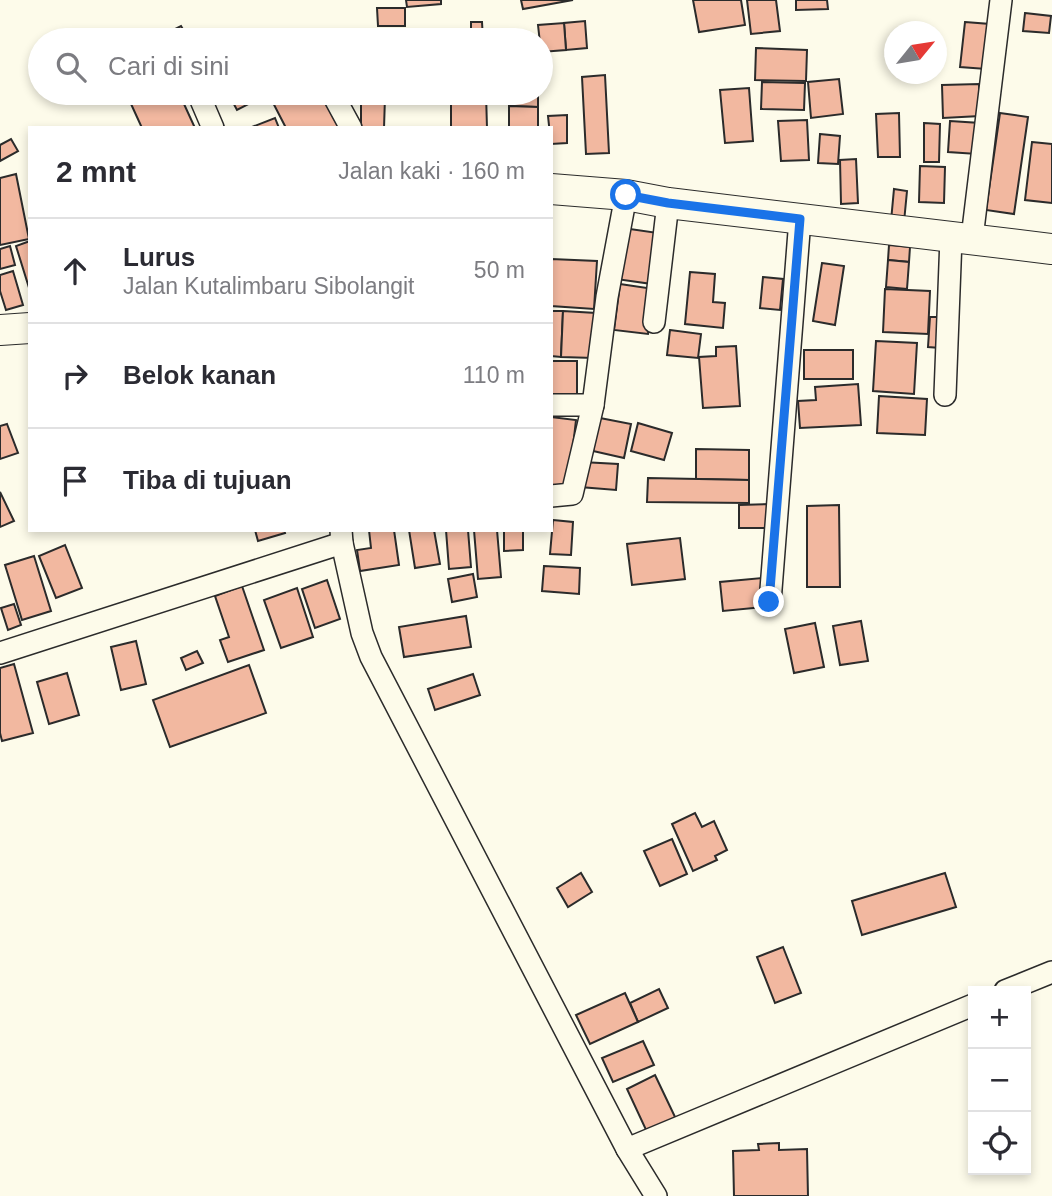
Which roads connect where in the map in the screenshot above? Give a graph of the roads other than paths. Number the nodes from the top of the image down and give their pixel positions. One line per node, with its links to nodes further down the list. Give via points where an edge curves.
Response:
1 (1001, 0): 10 (street)
2 (203, 105): 4 (street)
3 (339, 105): 5 (street)
4 (212, 126)
5 (350, 126)
6 (553, 189): 7 (street)
7 (626, 195): 8 (street); 17 (street)
8 (668, 203): 9 (street); 12 (street)
9 (800, 219): 10 (street); 20 (street)
10 (962, 238): 11 (street); 15 (street)
11 (1052, 249)
12 (654, 322)
13 (28, 328): 14 (street)
14 (0, 330)
15 (945, 395)
16 (553, 405): 17 (street)
17 (593, 405): 18 (street, via 572,494)
18 (553, 496)
19 (341, 537): 21 (street); 25 (street, via 371,657)
20 (769, 602)
21 (0, 653)
22 (1052, 972): 23 (street)
23 (1017, 986)
24 (968, 1007): 25 (street)
25 (626, 1149): 26 (street)
26 (656, 1196)

